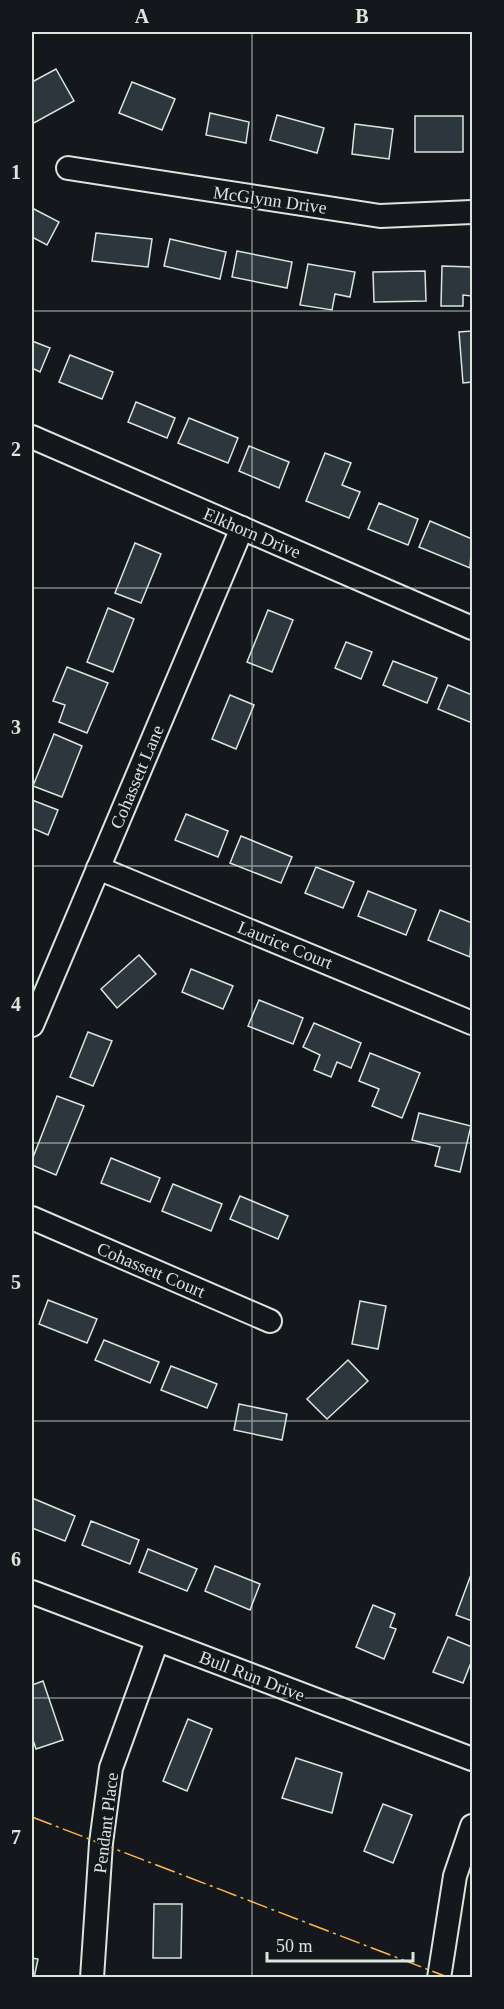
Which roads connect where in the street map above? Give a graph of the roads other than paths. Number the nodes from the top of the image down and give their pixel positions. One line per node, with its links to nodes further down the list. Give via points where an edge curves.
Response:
1 (68, 168): 2 (street, McGlynn Drive, via 380,216)
2 (472, 212)
3 (32, 437): 4 (street, Elkhorn Drive)
4 (242, 528): 5 (street, Elkhorn Drive); 6 (street, Cohassett Lane)
5 (472, 628)
6 (98, 868): 7 (street, Laurice Court); 8 (street, Cohassett Lane)
7 (472, 1023)
8 (32, 1025)
9 (32, 1218): 10 (street, Cohassett Court)
10 (270, 1322)
11 (32, 1592): 12 (street, Bull Run Drive)
12 (157, 1641): 13 (street, Bull Run Drive); 15 (street, Pendant Place, via 111,1768 101,1843)
13 (472, 1760)
14 (472, 1826): 16 (street, via 455,1876)
15 (92, 1977)
16 (439, 1977)

